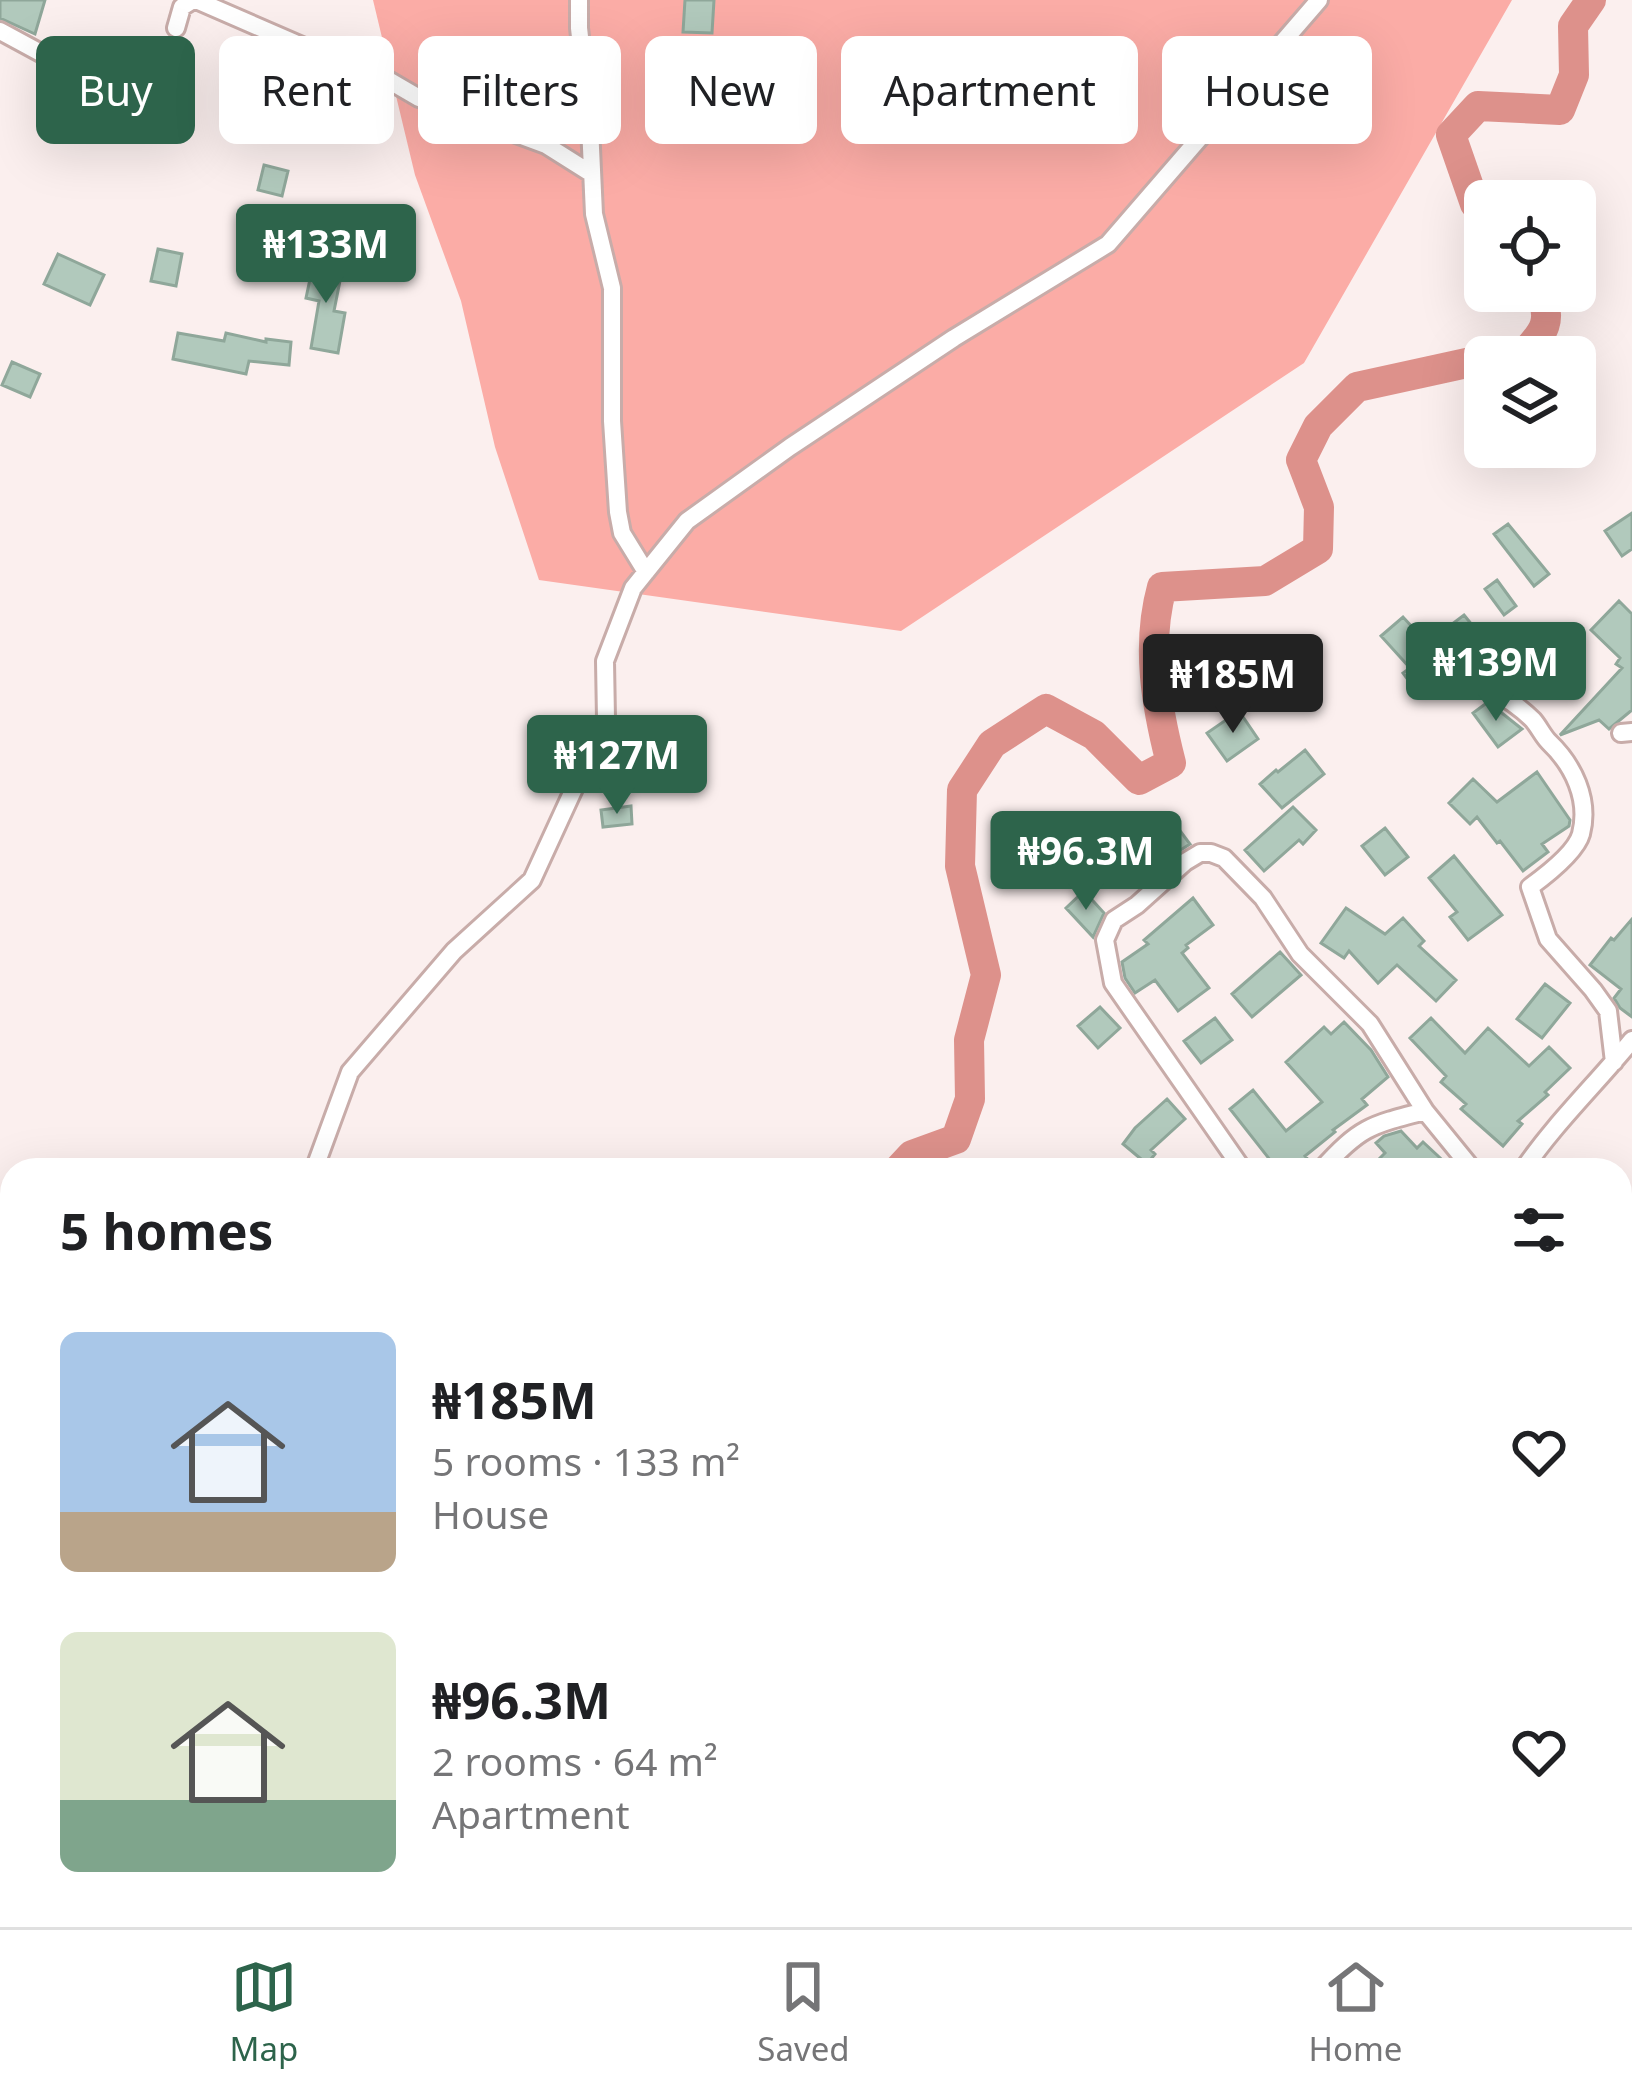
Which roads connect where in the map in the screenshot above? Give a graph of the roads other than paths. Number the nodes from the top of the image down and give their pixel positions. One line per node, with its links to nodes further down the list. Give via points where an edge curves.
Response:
1 (194, 0): 4 (street, via 182,7); 7 (street, via 546,145)
2 (579, 0): 7 (street)
3 (1318, 0): 8 (street, via 1108,244 790,447 687,521)
4 (176, 28)
5 (0, 31): 6 (street)
6 (36, 50)
7 (592, 174): 8 (street, via 611,288 618,512)
8 (646, 572): 13 (street, via 605,662 606,719 532,880 454,951 350,1072)
9 (1488, 687): 11 (street, via 1514,703 1571,766 1582,801 1581,838 1530,887 1548,939 1608,1011)
10 (1632, 1040): 11 (street)
11 (1614, 1062): 17 (street)
12 (1425, 1111): 14 (street, via 1383,1041 1300,954 1263,898 1224,858 1200,854 1114,920 1105,940 1113,983); 15 (street, via 1371,1125); 16 (street)
13 (318, 1158)
14 (1235, 1158)
15 (1332, 1158)
16 (1463, 1158)
17 (1531, 1158)

